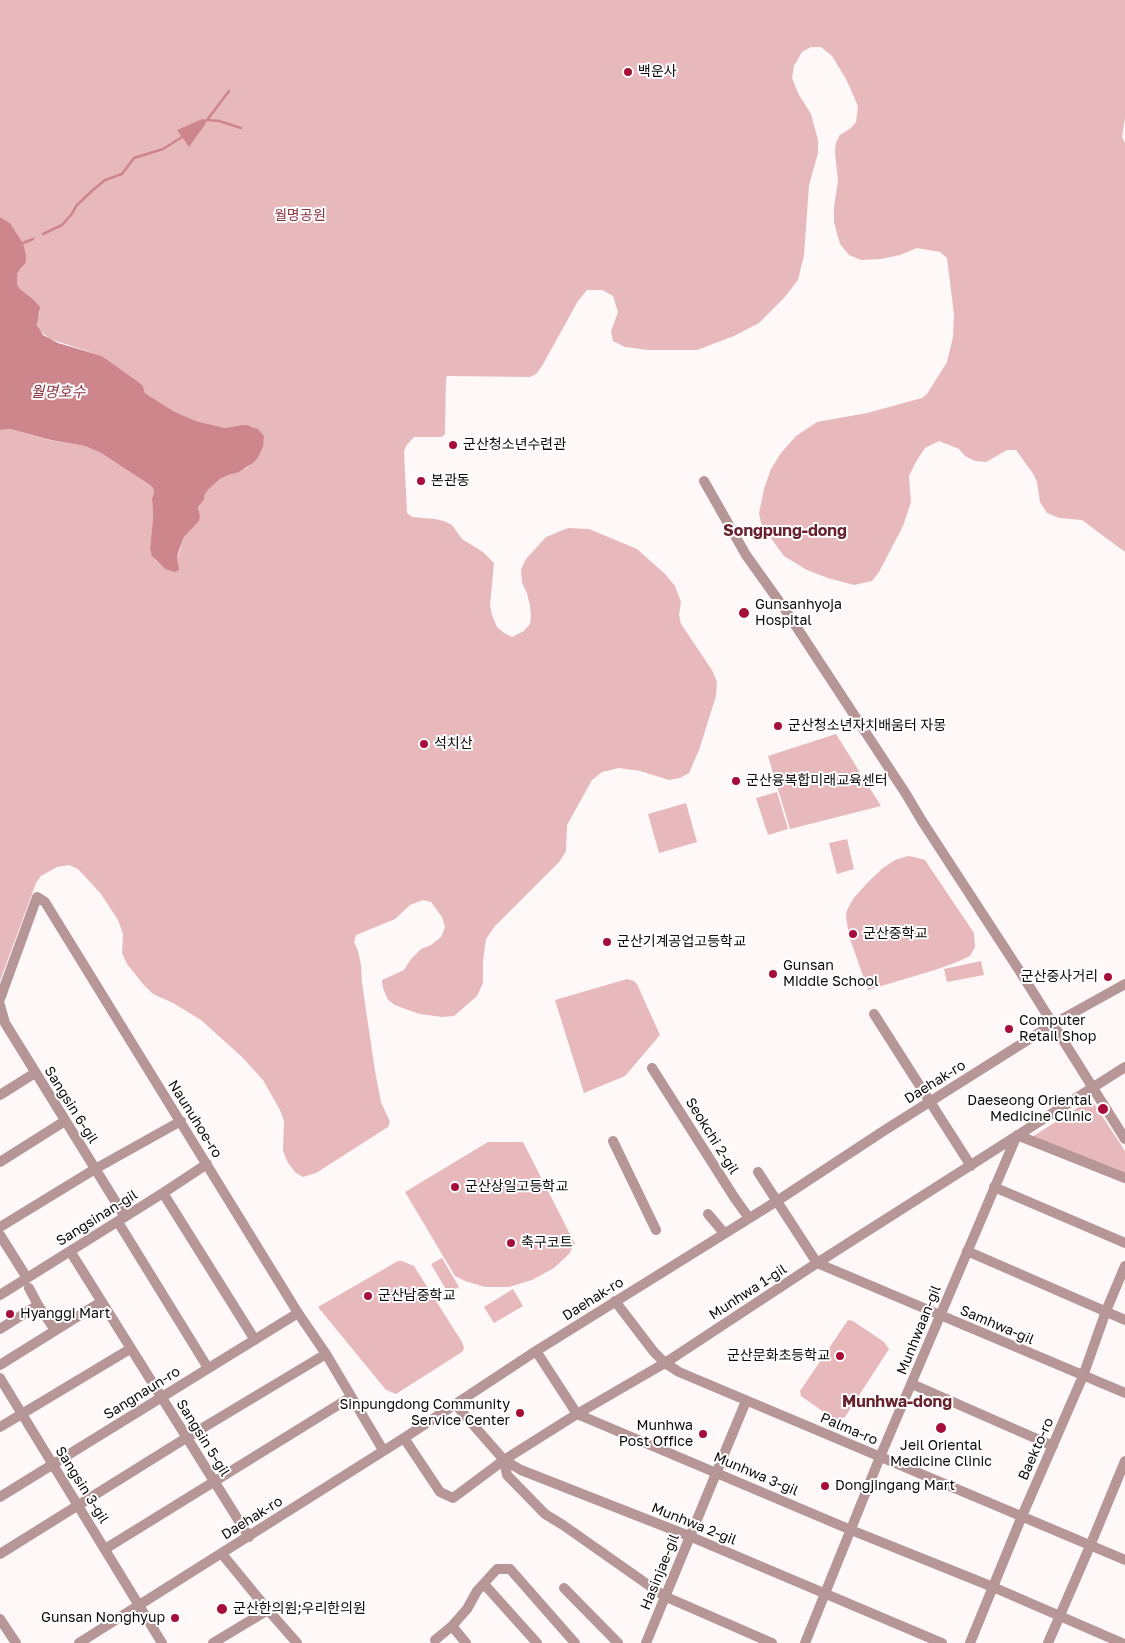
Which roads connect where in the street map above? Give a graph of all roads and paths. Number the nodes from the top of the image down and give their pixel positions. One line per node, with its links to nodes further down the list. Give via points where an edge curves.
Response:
1 (704, 481): 6 (street, via 746,556 786,611)
2 (1125, 984): 6 (street, Daehak-ro)
3 (0, 999): 15 (street, Naunuhoe-ro, via 38,897 45,902)
4 (0, 1005): 7 (street, Sangsin 6-gil)
5 (874, 1014): 13 (street)
6 (1053, 1024): 11 (street); 13 (street, Daehak-ro)
7 (3, 1027): 10 (street, Sangsin 6-gil)
8 (1125, 1067): 11 (street, Munhwa 1-gil)
9 (652, 1068): 29 (street, Seokchi 2-gil)
10 (35, 1073): 12 (street); 14 (street, Sangsin 6-gil)
11 (1094, 1088): 16 (street, Munhwa 1-gil); 17 (street)
12 (0, 1095)
13 (929, 1102): 21 (street); 27 (street, Daehak-ro)
14 (65, 1121): 19 (street); 22 (street, Sangsin 6-gil)
15 (181, 1121): 20 (street, Naunuhoe-ro); 22 (street)
16 (1017, 1135): 21 (street, Munhwa 1-gil); 24 (street); 25 (street, Munhwaan-gil)
17 (1125, 1139)
18 (613, 1141): 32 (street)
19 (0, 1162)
20 (207, 1164): 26 (street, Sangsinan-gil); 47 (street, Naunuhoe-ro)
21 (971, 1166): 38 (street, Munhwa 1-gil)
22 (94, 1169): 30 (street, Sangsin 6-gil); 31 (street)
23 (758, 1172): 27 (street)
24 (1125, 1178)
25 (994, 1187): 35 (street); 37 (street, Munhwaan-gil)
26 (164, 1193): 30 (street, Sangsinan-gil); 52 (street)
27 (777, 1201): 29 (street, Daehak-ro); 38 (street)
28 (708, 1214): 33 (street)
29 (749, 1218): 33 (street, Daehak-ro)
30 (121, 1220): 36 (street, Sangsinan-gil); 58 (street, Sangsin 6-gil)
31 (0, 1227)
32 (656, 1230)
33 (724, 1233): 43 (street, Daehak-ro)
34 (0, 1235): 40 (street)
35 (1125, 1243)
36 (70, 1251): 40 (street, Sangsinan-gil); 44 (street, Sangsin 5-gil)
37 (967, 1251): 46 (street); 48 (street, Munhwaan-gil)
38 (817, 1263): 48 (street, Samhwa-gil); 56 (street, Munhwa 1-gil)
39 (1125, 1266): 41 (street, Baekto-ro)
40 (28, 1283): 42 (street, Sangsinan-gil); 45 (street)
41 (1122, 1283): 46 (street, Baekto-ro)
42 (0, 1295)
43 (615, 1301): 54 (street, Daehak-ro); 56 (street, Palma-ro)
44 (102, 1302): 51 (street); 53 (street, Sangsin 5-gil)
45 (38, 1305): 50 (street); 51 (street)
46 (1106, 1311): 49 (street); 59 (street, Baekto-ro)
47 (298, 1313): 52 (street, Sangnaun-ro); 55 (street, Naunuhoe-ro)
48 (940, 1315): 59 (street, Samhwa-gil); 61 (street, Munhwaan-gil)
49 (1125, 1320)
50 (0, 1329)
51 (55, 1330): 57 (street)
52 (255, 1340): 58 (street, Sangnaun-ro)
53 (130, 1349): 63 (street, Sangsin 5-gil); 67 (street)
54 (536, 1351): 66 (street, Daehak-ro); 68 (street)
55 (326, 1354): 64 (street, Naunuhoe-ro); 70 (street)
56 (665, 1363): 65 (street, Palma-ro); 68 (street, Munhwa 1-gil)
57 (0, 1365)
58 (208, 1368): 63 (street, Sangnaun-ro)
59 (1083, 1376): 62 (street, Samhwa-gil); 72 (street, Baekto-ro)
60 (0, 1378): 67 (street, Sangsin 3-gil)
61 (912, 1384): 72 (street); 74 (street, Munhwaan-gil)
62 (1125, 1393)
63 (162, 1397): 70 (street, Sangsin 5-gil); 77 (street, Sangnaun-ro)
64 (351, 1397): 73 (street, Naunuhoe-ro); 80 (street)
65 (746, 1401): 74 (street, Palma-ro); 78 (street, Hasinjae-gil)
66 (455, 1404): 71 (street, Daehak-ro); 75 (street, Munhwa 2-gil)
67 (22, 1413): 69 (street); 77 (street, Sangsin 3-gil)
68 (577, 1414): 75 (street, Munhwa 1-gil); 78 (street, Munhwa 3-gil)
69 (0, 1427)
70 (186, 1438): 80 (street, Sangsin 5-gil); 82 (street)
71 (404, 1438): 73 (street, Daehak-ro); 75 (street, Munhwa 1-gil, via 440,1492 453,1498)
72 (1053, 1446): 83 (street, Baekto-ro)
73 (383, 1450): 86 (street, Daehak-ro)
74 (880, 1457): 83 (street, Palma-ro); 84 (street, Munhwaan-gil)
75 (504, 1460): 85 (street, Munhwa 2-gil, via 521,1470); 96 (street, via 507,1475 545,1514)
76 (1125, 1461): 79 (street)
77 (53, 1464): 81 (street, Sangnaun-ro); 82 (street, Sangsin 3-gil)
78 (716, 1472): 84 (street, Munhwa 3-gil); 85 (street, Hasinjae-gil)
79 (1123, 1475): 87 (street)
80 (214, 1482): 86 (street, Sangsin 5-gil); 88 (street)
81 (0, 1497)
82 (79, 1506): 88 (street, Sangsin 3-gil); 89 (street)
83 (1022, 1516): 87 (street, Palma-ro); 93 (street, Baekto-ro)
84 (851, 1530): 93 (street, Munhwa 3-gil); 95 (street, Munhwaan-gil)
85 (689, 1536): 95 (street, Munhwa 2-gil); 96 (street, Hasinjae-gil)
86 (248, 1537): 90 (street, Daehak-ro)
87 (1090, 1546): 91 (street, Palma-ro); 99 (street)
88 (105, 1549): 97 (street, Sangsin 3-gil)
89 (0, 1554)
90 (222, 1554): 97 (street, Daehak-ro); 98 (street)
91 (1125, 1560)
92 (484, 1584): 101 (street); 109 (street); 110 (street, via 497,1570 510,1569)
93 (993, 1586): 99 (street, Munhwa 3-gil); 116 (street, Baekto-ro)
94 (564, 1588): 111 (street)
95 (825, 1594): 114 (street, Munhwaan-gil); 115 (street, Munhwa 2-gil)
96 (664, 1596): 112 (street, Hasinjae-gil); 113 (street)
97 (140, 1606): 104 (street, Daehak-ro); 105 (street, Sangsin 3-gil)
98 (268, 1610): 106 (street); 107 (street)
99 (1059, 1616): 117 (street); 118 (street, Munhwa 3-gil)
100 (0, 1618): 103 (street)
101 (452, 1626): 102 (street); 108 (street)
102 (435, 1640)
103 (16, 1643)
104 (79, 1643)
105 (162, 1643)
106 (213, 1643)
107 (297, 1643)
108 (466, 1643)
109 (537, 1643)
110 (575, 1643)
111 (618, 1643)
112 (646, 1643)
113 (772, 1643)
114 (805, 1643)
115 (942, 1643)
116 (970, 1643)
117 (1048, 1643)
118 (1122, 1643)

